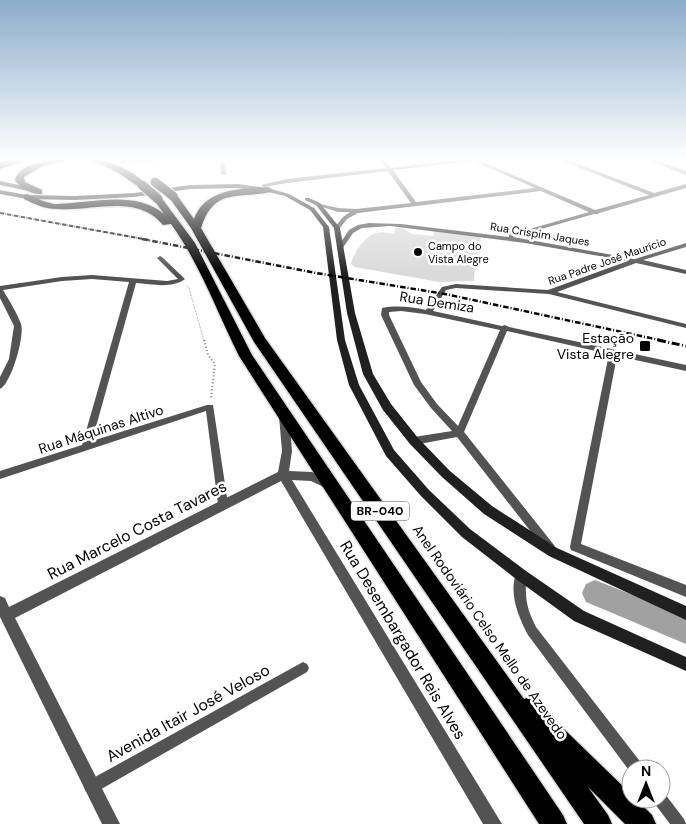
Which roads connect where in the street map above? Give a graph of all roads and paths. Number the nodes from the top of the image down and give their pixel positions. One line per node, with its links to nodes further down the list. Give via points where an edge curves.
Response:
1 (27, 197): 18 (highway, via 36,203 59,206 145,206 155,211)
2 (157, 197): 18 (highway, Anel Rodoviário Celso Mello de Azevedo / BR-040, bridge)
3 (174, 197): 15 (highway, Anel Rodoviário Celso Mello de Azevedo / BR-040, bridge)
4 (218, 197): 15 (highway, via 201,211)
5 (290, 197): 44 (main road, via 312,209 326,228 342,340 354,386 390,453 466,533)
6 (304, 197): 11 (main road)
7 (410, 197): 12 (street)
8 (470, 197): 12 (street)
9 (561, 197): 14 (street)
10 (649, 197): 14 (street)
11 (318, 204): 13 (street); 16 (main road)
12 (415, 204): 13 (street)
13 (356, 211): 16 (street)
14 (596, 213): 17 (street)
15 (196, 228): 50 (highway, Anel Rodoviário Celso Mello de Azevedo / BR-040, via 259,339)
16 (337, 228): 20 (main road)
17 (506, 237): 20 (street, Rua Crispim Jaques, via 367,225 353,230); 22 (street, Rua Crispim Jaques)
18 (190, 244): 35 (highway, Anel Rodoviário Celso Mello de Azevedo / BR-040, via 246,356)
19 (686, 245): 22 (street, Rua Padre José Maurício)
20 (340, 248): 37 (main road, via 351,313 368,374 387,407)
21 (160, 258): 24 (street)
22 (637, 260): 23 (street, Rua Crispim Jaques); 27 (street, Rua Padre José Maurício)
23 (686, 272)
24 (182, 279): 25 (street, via 167,283); 34 (path, via 189,288 208,355 215,364)
25 (133, 280): 26 (street, via 92,277); 38 (street)
26 (0, 289): 33 (street, via 18,326 13,359)
27 (549, 292): 28 (street, Rua Padre José Maurício, via 444,288); 29 (street)
28 (428, 313): 30 (street, Rua Demiza); 36 (street, Rua Demiza, via 385,310 417,383)
29 (686, 326)
30 (505, 328): 31 (street, Rua Demiza); 36 (street)
31 (613, 354): 32 (street, Rua Demiza); 45 (street, via 575,547)
32 (686, 368)
33 (0, 386)
34 (210, 407): 38 (street, Rua Máquinas Altivo); 42 (street)
35 (284, 416): 40 (street, via 287,451); 41 (highway, Anel Rodoviário Celso Mello de Azevedo / BR-040)
36 (459, 433): 37 (street); 43 (street, Rua Demiza)
37 (414, 442): 43 (main road, via 488,510)
38 (86, 448): 39 (street, Rua Máquinas Altivo)
39 (0, 475)
40 (282, 475): 41 (street, Rua Marcelo Costa Tavares, via 312,477); 42 (street, Rua Marcelo Costa Tavares); 55 (street, Rua Desembargador Reis Alves)
41 (331, 486): 56 (highway, Anel Rodoviário Celso Mello de Azevedo / BR-040)
42 (223, 504): 46 (street, Rua Marcelo Costa Tavares)
43 (553, 552): 47 (main road)
44 (521, 575): 48 (main road, via 579,616); 51 (street, via 519,598 532,631)
45 (686, 591)
46 (3, 609): 52 (street)
47 (686, 613)
48 (686, 664)
49 (303, 668): 52 (street, Avenida Itair José Veloso)
50 (500, 682): 57 (highway, Anel Rodoviário Celso Mello de Azevedo / BR-040); 58 (highway)
51 (629, 759)
52 (90, 787): 54 (street)
53 (668, 809): 59 (street)
54 (111, 824)
55 (493, 824)
56 (554, 824)
57 (599, 824)
58 (643, 824)
59 (679, 824)

